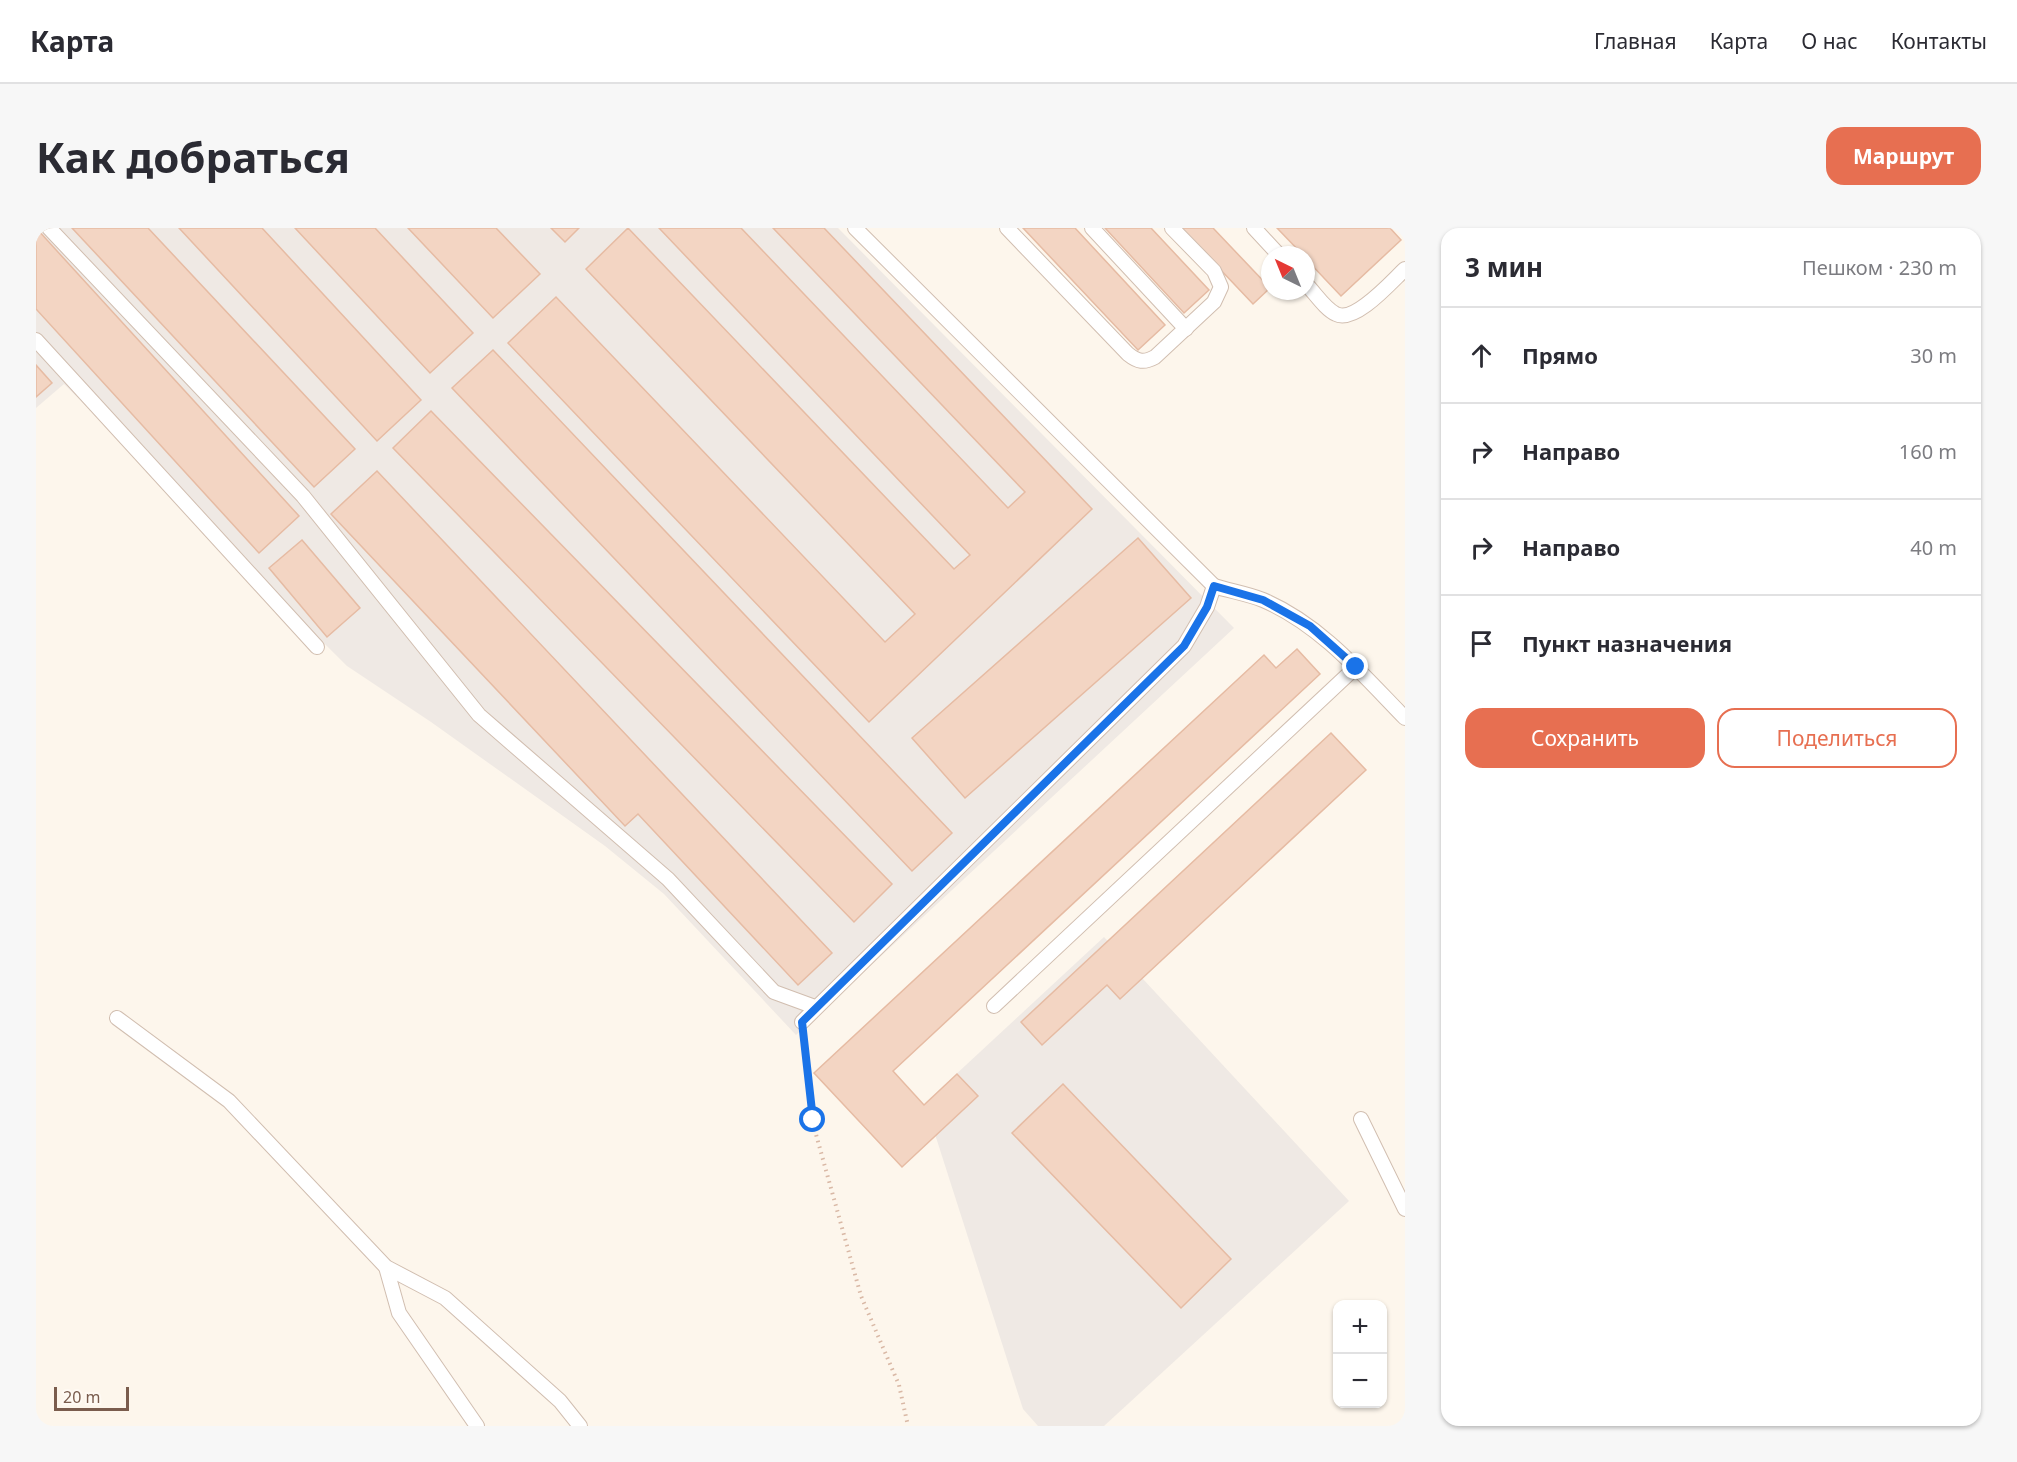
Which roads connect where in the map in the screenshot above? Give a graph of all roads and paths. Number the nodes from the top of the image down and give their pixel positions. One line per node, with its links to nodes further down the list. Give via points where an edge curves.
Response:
1 (49, 228): 17 (lane, via 303,496 479,715 668,879 774,992)
2 (855, 228): 12 (lane)
3 (1007, 228): 10 (lane, via 1134,359 1147,361 1155,357)
4 (1092, 228): 10 (lane)
5 (1172, 228): 10 (lane, via 1214,271 1221,287 1214,302)
6 (1254, 228): 7 (lane)
7 (1271, 246)
8 (1405, 269): 9 (lane, via 1363,308 1346,316 1337,315)
9 (1315, 293)
10 (1186, 329)
11 (36, 340): 13 (lane)
12 (1214, 586): 14 (lane, via 1263,600 1310,626); 17 (lane, via 1207,607 1184,646)
13 (316, 647)
14 (1356, 667): 15 (lane); 16 (lane)
15 (1405, 718)
16 (994, 1006)
17 (815, 1007): 19 (lane)
18 (117, 1018): 22 (lane, via 229,1101)
19 (802, 1022): 25 (path, via 813,1120 861,1296 899,1385)
20 (1361, 1119): 21 (lane)
21 (1405, 1209)
22 (386, 1267): 23 (lane, via 399,1313); 24 (lane, via 445,1298 560,1401)
23 (477, 1426)
24 (580, 1426)
25 (908, 1426)

